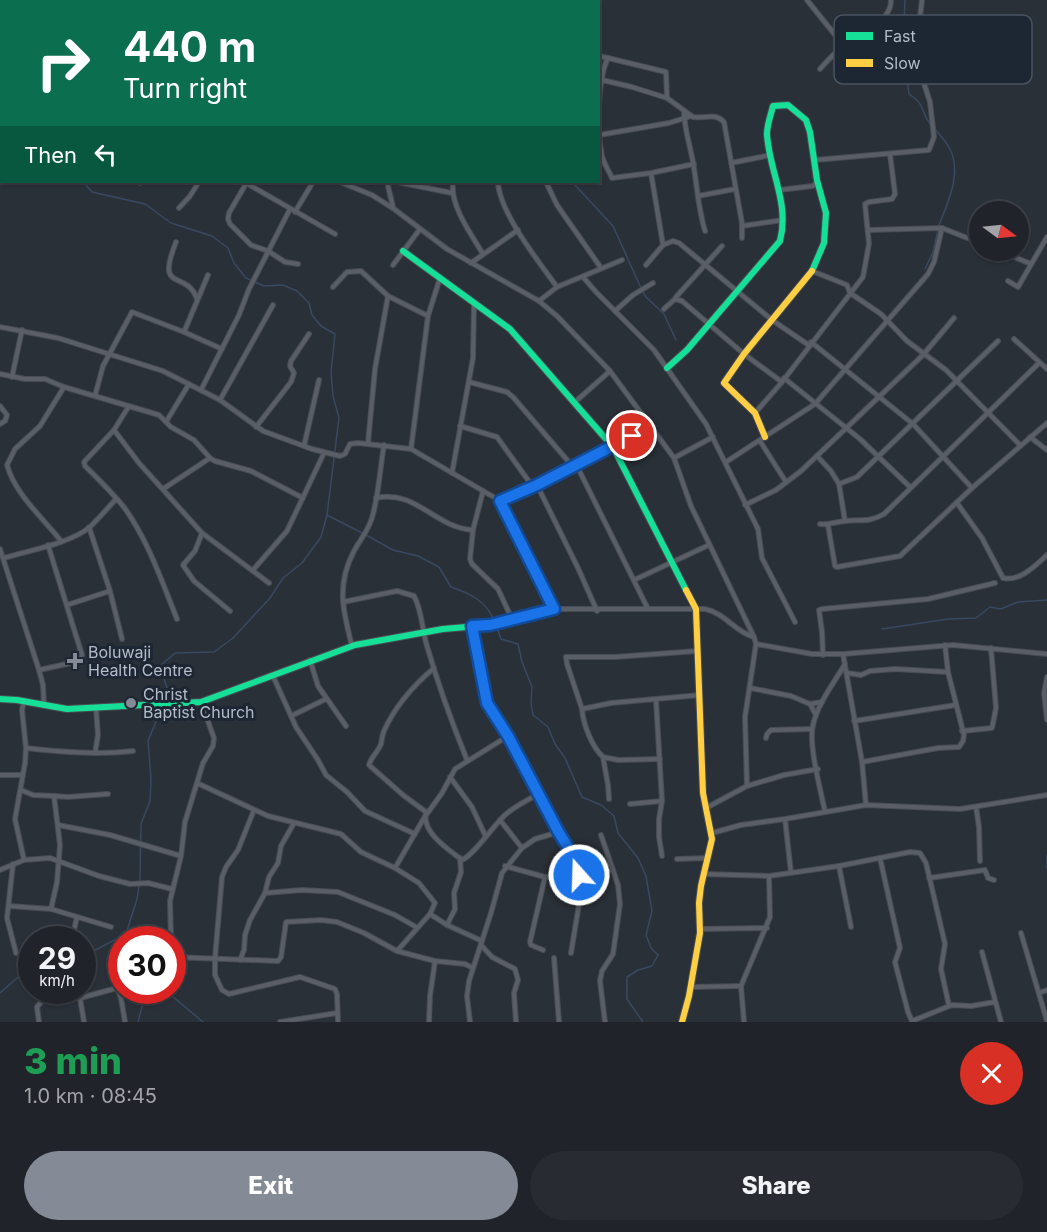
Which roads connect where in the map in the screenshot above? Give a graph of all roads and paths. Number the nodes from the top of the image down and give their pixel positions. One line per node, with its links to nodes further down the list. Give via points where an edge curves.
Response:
1 (807, 0): 6 (street)
2 (891, 0): 4 (street)
3 (922, 0): 5 (street)
4 (885, 15)
5 (920, 15)
6 (834, 34)
7 (834, 55): 10 (street)
8 (600, 56): 9 (street)
9 (608, 58): 11 (street); 13 (street, via 666,72)
10 (819, 69)
11 (602, 80): 13 (street); 16 (street)
12 (924, 84): 20 (street, via 930,102 933,145 922,152)
13 (667, 98): 14 (street)
14 (684, 111): 15 (street); 17 (street)
15 (691, 116): 17 (street); 23 (street, via 712,116 724,122)
16 (600, 117)
17 (684, 120): 18 (street); 24 (street)
18 (600, 135)
19 (600, 141): 25 (street, via 612,178)
20 (890, 154): 22 (street); 50 (street, via 895,194 892,199 866,204)
21 (771, 155): 22 (street, via 769,120 773,106 784,104 806,120); 23 (street); 38 (street)
22 (815, 160): 26 (street)
23 (731, 163): 37 (street)
24 (694, 164): 25 (street); 40 (street)
25 (651, 173): 57 (street)
26 (817, 180): 38 (street, via 813,186); 71 (street, via 826,213 826,230 822,252)
27 (198, 183): 41 (street)
28 (245, 183): 59 (street, via 228,222 250,245)
29 (248, 183): 42 (street)
30 (311, 183): 44 (street)
31 (343, 183): 43 (street)
32 (389, 183): 43 (street)
33 (401, 183): 39 (street)
34 (453, 183): 39 (street)
35 (498, 183): 49 (street, via 501,199)
36 (546, 183): 70 (street, via 556,206)
37 (736, 189): 40 (street); 46 (street)
38 (778, 190): 45 (street)
39 (452, 193): 61 (street)
40 (698, 196): 51 (street)
41 (179, 208)
42 (290, 209): 44 (street); 59 (street)
43 (394, 209): 48 (street)
44 (295, 212): 52 (street)
45 (783, 220): 46 (street); 79 (street, via 780,241)
46 (742, 226): 54 (street)
47 (942, 228): 50 (street); 55 (street); 92 (street, via 928,274)
48 (420, 229): 60 (street); 64 (street)
49 (518, 230): 61 (street); 77 (street)
50 (868, 230): 80 (street, via 862,277)
51 (705, 231)
52 (334, 234)
53 (1047, 237): 67 (street)
54 (742, 238)
55 (969, 239)
56 (176, 242): 82 (street, via 168,273 192,290)
57 (663, 245): 66 (street, via 679,243); 69 (street)
58 (722, 246): 66 (street)
59 (268, 250): 65 (street, via 285,262); 101 (street)
60 (403, 251): 68 (street); 73 (street)
61 (483, 254): 64 (street)
62 (622, 260): 70 (street)
63 (1024, 261): 67 (street)
64 (471, 263): 84 (street)
65 (298, 264)
66 (706, 264): 79 (street); 83 (street)
67 (1031, 264): 75 (street, via 1018,287)
68 (393, 265)
69 (646, 265)
70 (601, 268): 74 (street)
71 (812, 270): 80 (street, via 847,285); 91 (street)
72 (208, 275): 82 (street)
73 (441, 277): 85 (street); 89 (street)
74 (584, 277): 77 (street); 88 (street)
75 (1008, 281)
76 (653, 283): 88 (street)
77 (557, 286): 84 (street)
78 (333, 287): 81 (street, via 347,272 360,271)
79 (738, 291): 91 (street); 93 (street)
80 (850, 293): 92 (street); 100 (street)
81 (388, 296): 89 (street); 140 (street, via 375,369)
82 (197, 299): 96 (street)
83 (675, 299): 87 (street); 93 (street)
84 (539, 301): 109 (street)
85 (474, 304): 115 (street); 122 (street, via 506,324)
86 (273, 305): 121 (street)
87 (664, 309)
88 (615, 311): 106 (street)
89 (428, 316): 145 (street)
90 (954, 318): 103 (street)
91 (772, 320): 100 (street); 102 (street)
92 (888, 322): 103 (street); 108 (street)
93 (709, 323): 102 (street); 106 (street)
94 (0, 327): 95 (street)
95 (22, 330): 104 (street); 111 (street)
96 (184, 332): 101 (street); 104 (street, via 132,312)
97 (309, 334): 134 (street, via 291,361 291,382)
98 (1014, 339): 105 (street)
99 (998, 341): 114 (street)
100 (811, 344): 108 (street); 113 (street)
101 (222, 349): 118 (street)
102 (744, 354): 113 (street); 127 (street, via 724,383)
103 (923, 355): 114 (street); 120 (street)
104 (110, 356): 116 (street, via 145,364); 119 (street)
105 (1039, 363): 107 (street); 126 (street)
106 (667, 368): 137 (street)
107 (1047, 369)
108 (843, 370): 120 (street); 123 (street)
109 (610, 371): 122 (street); 132 (street)
110 (0, 374): 111 (street)
111 (12, 377): 117 (street, via 45,379)
112 (319, 380): 143 (street)
113 (783, 380): 123 (street); 127 (street)
114 (957, 381): 126 (street); 131 (street)
115 (469, 382): 133 (street); 154 (street, via 507,392)
116 (189, 384): 118 (street); 128 (street)
117 (64, 387): 119 (street); 175 (street, via 40,426 15,449 7,465 24,496)
118 (201, 390): 121 (street)
119 (94, 396): 125 (street)
120 (878, 397): 131 (street); 135 (street)
121 (220, 400): 134 (street)
122 (575, 402): 144 (street)
123 (815, 404): 135 (street); 139 (street)
124 (0, 406): 130 (street, via 7,415)
125 (129, 406): 128 (street, via 159,415); 136 (street)
126 (988, 412): 142 (street); 150 (street)
127 (754, 413): 139 (street)
128 (166, 422): 151 (street, via 194,440)
129 (1047, 423): 138 (street)
130 (0, 424)
131 (913, 424): 149 (street); 150 (street)
132 (651, 425): 144 (street); 152 (street)
133 (460, 426): 155 (street); 158 (street, via 497,437)
134 (256, 427): 143 (street)
135 (845, 429): 148 (street); 149 (street)
136 (114, 430): 161 (street); 165 (street, via 84,462)
137 (713, 437): 152 (street); 153 (street)
138 (1030, 437): 142 (street); 146 (street)
139 (763, 439): 153 (street); 156 (street)
140 (368, 443): 141 (street); 147 (street, via 350,444 340,456)
141 (384, 445): 145 (street); 164 (street)
142 (1020, 445): 160 (street)
143 (304, 446): 147 (street)
144 (613, 447): 154 (street); 181 (street)
145 (411, 448): 155 (street)
146 (1047, 450)
147 (325, 453): 163 (street)
148 (817, 456): 156 (street); 157 (street)
149 (878, 457): 157 (street, via 857,477); 159 (street)
150 (943, 457): 159 (street); 160 (street)
151 (210, 458): 161 (street); 163 (street, via 251,471)
152 (674, 458): 177 (street)
153 (726, 462): 168 (street)
154 (574, 465): 158 (street); 183 (street)
155 (452, 473): 162 (street)
156 (786, 482): 168 (street)
157 (839, 484): 169 (street)
158 (535, 486): 166 (street); 192 (street)
159 (910, 487): 169 (street, via 876,518)
160 (972, 488): 167 (street)
161 (163, 489): 174 (street)
162 (483, 491): 166 (street); 173 (street)
163 (303, 498): 182 (street, via 287,531)
164 (376, 498): 173 (street, via 401,497 454,527); 187 (street, via 368,529 342,582)
165 (116, 499): 172 (street); 194 (street, via 152,555)
166 (500, 501): 189 (street)
167 (957, 503): 171 (street, via 903,554 882,560 835,566); 179 (street, via 982,538 1003,578 1032,569)
168 (746, 506): 196 (street, via 758,529 762,558)
169 (845, 521): 171 (street)
170 (820, 524): 171 (street)
171 (828, 525)
172 (89, 527): 175 (street); 186 (street)
173 (473, 530): 195 (street, via 472,564 498,589)
174 (202, 533): 182 (street); 193 (street, via 195,552 183,565 194,581)
175 (61, 541): 176 (street)
176 (48, 545): 180 (street); 188 (street)
177 (709, 545): 181 (street); 199 (street)
178 (0, 549): 180 (street)
179 (1047, 555)
180 (4, 558): 212 (street)
181 (672, 561): 183 (street); 191 (street)
182 (253, 570): 184 (street)
183 (634, 580): 190 (street)
184 (270, 583)
185 (995, 583): 208 (street, via 928,599 819,610)
186 (110, 591): 188 (street); 200 (street)
187 (344, 602): 198 (street, via 397,591 411,594 418,603); 203 (street)
188 (67, 604): 212 (street, via 81,659)
189 (554, 609): 192 (street); 195 (street)
190 (648, 609): 191 (street); 192 (street)
191 (696, 609): 199 (street, via 717,613 743,634); 205 (street)
192 (597, 610)
193 (230, 611)
194 (177, 619)
195 (510, 620): 197 (street)
196 (795, 622)
197 (472, 626): 198 (street); 237 (street, via 484,696)
198 (423, 633): 203 (street); 211 (street)
199 (754, 637): 201 (street)
200 (122, 639)
201 (756, 644): 208 (street); 217 (street)
202 (945, 645): 204 (street); 206 (street); 213 (street)
203 (352, 646): 209 (street)
204 (991, 648): 207 (street); 236 (street, via 996,708 992,728)
205 (697, 651): 218 (street); 229 (street, via 566,657)
206 (843, 654): 208 (street); 210 (street)
207 (1047, 654)
208 (823, 655)
209 (310, 660): 215 (street); 220 (street)
210 (845, 664): 214 (street); 224 (street)
211 (434, 668): 244 (street); 265 (street, via 418,681 396,710 369,765 426,812)
212 (39, 670): 227 (street)
213 (948, 672): 214 (street, via 895,669 861,675); 226 (street)
214 (847, 673): 233 (street)
215 (273, 676): 223 (street); 231 (street)
216 (1047, 677): 232 (street)
217 (750, 688): 225 (street); 251 (street, via 745,717)
218 (700, 695): 221 (street); 262 (street)
219 (0, 698): 222 (street)
220 (326, 699): 231 (street); 234 (street)
221 (656, 700): 229 (street, via 611,702); 243 (street)
222 (24, 701): 227 (street); 239 (street)
223 (201, 702): 228 (street); 250 (street, via 214,738)
224 (822, 702): 225 (street); 230 (street)
225 (810, 704): 230 (street)
226 (956, 705): 233 (street); 236 (street)
227 (44, 706): 228 (street)
228 (96, 708): 241 (street)
229 (582, 709): 242 (street, via 593,742)
230 (816, 715): 235 (street)
231 (291, 716): 272 (street, via 326,775 365,810)
232 (1047, 720)
233 (854, 721): 245 (street)
234 (346, 726)
235 (812, 729): 238 (street, via 771,729); 246 (street)
236 (962, 731): 245 (street, via 959,747)
237 (508, 736): 244 (street); 254 (street)
238 (766, 738)
239 (26, 748): 241 (street); 248 (street)
240 (133, 751): 241 (street)
241 (95, 753)
242 (603, 757): 243 (street); 257 (street)
243 (660, 759): 258 (street)
244 (467, 760): 249 (street)
245 (862, 762): 260 (street)
246 (818, 769): 251 (street); 264 (street)
247 (0, 775): 248 (street)
248 (23, 775): 252 (street)
249 (450, 777): 265 (street); 273 (street, via 472,807)
250 (197, 783): 263 (street); 276 (street, via 185,822)
251 (747, 786): 262 (street)
252 (21, 790): 256 (street); 281 (street, via 15,819)
253 (108, 794): 256 (street)
254 (538, 794): 267 (street); 270 (street)
255 (1047, 795): 261 (street)
256 (54, 796): 269 (street)
257 (609, 798)
258 (662, 801): 259 (street); 277 (street, via 658,819)
259 (630, 804)
260 (866, 805): 261 (street); 264 (street)
261 (976, 807): 283 (street)
262 (705, 808): 271 (street)
263 (254, 810): 268 (street); 320 (street, via 222,877)
264 (825, 813): 266 (street)
265 (424, 818): 272 (street); 278 (street, via 443,845)
266 (785, 819): 271 (street); 291 (street)
267 (500, 820): 273 (street); 275 (street)
268 (294, 823): 288 (street, via 341,834 361,852); 299 (street, via 281,846)
269 (58, 825): 276 (street, via 110,835); 284 (street)
270 (559, 832): 275 (street, via 535,839); 293 (street)
271 (712, 833): 279 (street)
272 (415, 834): 288 (street)
273 (485, 835): 278 (street, via 467,858)
274 (601, 835): 290 (street)
275 (522, 848): 287 (street)
276 (181, 856): 298 (street)
277 (662, 856)
278 (460, 858): 304 (street, via 455,909)
279 (708, 858): 282 (street); 292 (street)
280 (880, 858): 286 (street); 296 (street, via 920,853); 348 (street, via 900,948 895,962)
281 (24, 860): 284 (street, via 50,858); 285 (street)
282 (677, 860)
283 (980, 861)
284 (58, 862): 298 (street, via 99,876); 301 (street)
285 (13, 864): 289 (street); 300 (street)
286 (839, 866): 291 (street); 309 (street)
287 (505, 867): 295 (street); 313 (street)
288 (395, 868): 302 (street, via 419,883 433,898)
289 (0, 870)
290 (613, 870): 293 (street); 345 (street, via 620,904 613,954 600,981)
291 (791, 873): 294 (street)
292 (704, 874): 294 (street); 311 (street)
293 (581, 875): 295 (street); 318 (street)
294 (769, 876): 310 (street, via 770,917)
295 (545, 877): 314 (street, via 530,942)
296 (929, 878): 297 (street, via 985,870 988,878); 333 (street, via 945,944 941,969)
297 (994, 880)
298 (172, 889): 307 (street)
299 (265, 893): 308 (street, via 338,892); 322 (street, via 250,920)
300 (9, 906): 301 (street); 317 (street, via 8,925)
301 (51, 909): 303 (street)
302 (430, 914): 304 (street); 308 (street)
303 (76, 917): 305 (street); 306 (street)
304 (447, 925): 313 (street)
305 (74, 926)
306 (108, 926)
307 (170, 926)
308 (416, 927): 315 (street)
309 (851, 927)
310 (766, 928): 311 (street); 325 (street)
311 (700, 929): 326 (street)
312 (1021, 933): 328 (street)
313 (482, 943): 324 (street); 343 (street, via 492,957 515,969)
314 (543, 950)
315 (397, 951): 322 (street, via 344,924 288,921 280,960); 323 (street)
316 (982, 952): 330 (street)
317 (16, 953)
318 (571, 953)
319 (186, 957): 320 (street)
320 (215, 958): 322 (street); 334 (street, via 215,975 224,993 300,977 335,989)
321 (554, 958): 344 (street)
322 (240, 960)
323 (435, 961): 324 (street); 341 (street)
324 (473, 968): 342 (street, via 467,988)
325 (741, 986): 326 (street); 347 (street)
326 (691, 987): 346 (street)
327 (1047, 990): 328 (street)
328 (1039, 993): 335 (street)
329 (96, 994): 338 (street, via 117,988)
330 (995, 1002): 333 (street); 349 (street)
331 (38, 1004): 336 (street)
332 (81, 1004): 337 (street)
333 (949, 1006): 348 (street)
334 (337, 1013): 339 (street); 340 (street)
335 (1047, 1021)
336 (39, 1022)
337 (84, 1022)
338 (125, 1022)
339 (280, 1022)
340 (338, 1022)
341 (429, 1022)
342 (470, 1022)
343 (516, 1022)
344 (560, 1022)
345 (604, 1022)
346 (682, 1022)
347 (744, 1022)
348 (911, 1022)
349 (1001, 1022)

